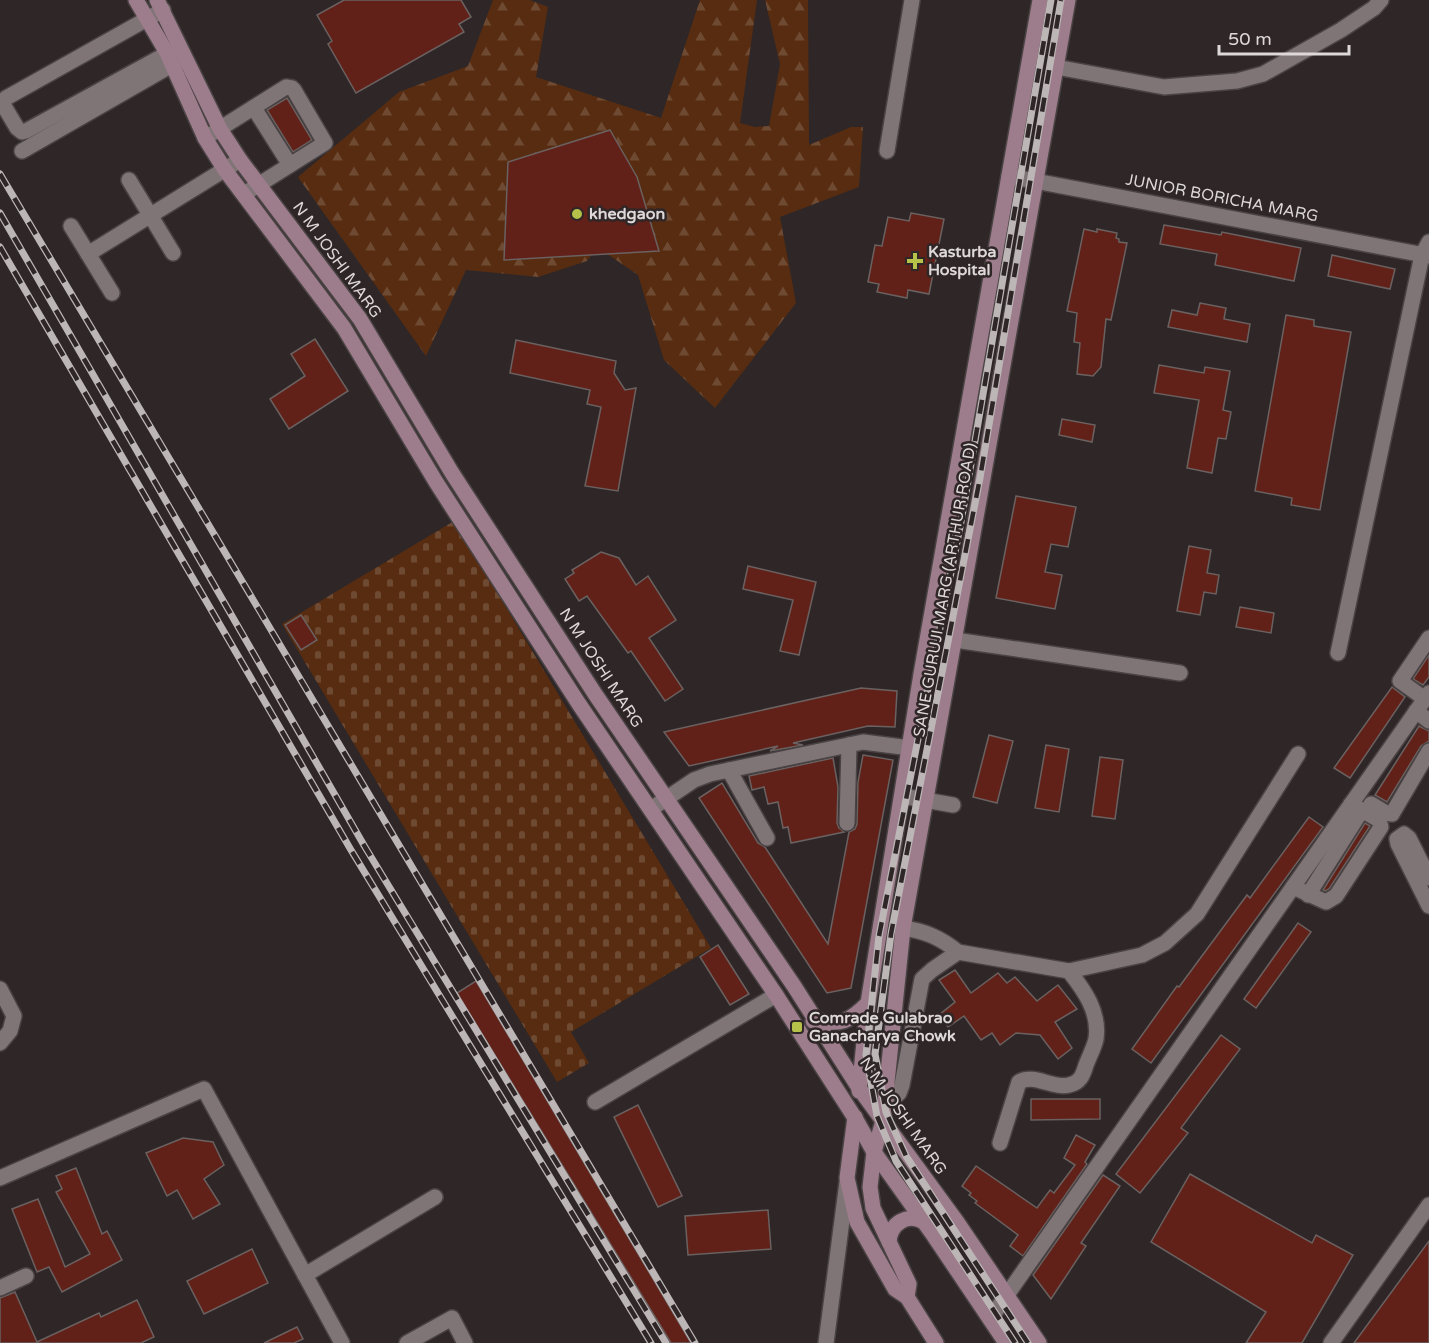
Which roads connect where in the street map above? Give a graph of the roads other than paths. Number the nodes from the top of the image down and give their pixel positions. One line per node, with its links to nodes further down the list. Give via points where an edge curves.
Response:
1 (136, 0): 7 (main road, N M JOSHI MARG)
2 (912, 0): 14 (street)
3 (1040, 0): 18 (main road, SANE GURUJI MARG (ARTHUR ROAD))
4 (1068, 0): 9 (main road, SANE GURUJI MARG (ARTHUR ROAD))
5 (1381, 0): 9 (street, via 1331,36 1263,74 1237,81 1164,87)
6 (160, 5): 7 (street); 8 (main road, N M JOSHI MARG)
7 (148, 18): 8 (main road, N M JOSHI MARG); 8 (street, via 6,98 4,106 17,128 26,131)
8 (177, 55): 11 (main road, N M JOSHI MARG); 12 (main road, N M JOSHI MARG); 13 (street)
9 (1056, 67): 20 (main road, SANE GURUJI MARG (ARTHUR ROAD))
10 (254, 108): 11 (street); 16 (street); 16 (street, via 286,87 294,90 325,143)
11 (220, 129): 12 (street); 15 (main road, N M JOSHI MARG)
12 (205, 138): 17 (main road, N M JOSHI MARG)
13 (22, 151)
14 (887, 151)
15 (240, 160): 17 (street); 21 (main road, N M JOSHI MARG)
16 (290, 165): 21 (street)
17 (225, 170): 22 (main road, N M JOSHI MARG); 23 (street)
18 (1009, 176): 20 (street, JUNIOR BORICHA MARG); 24 (main road, SANE GURUJI MARG (ARTHUR ROAD))
19 (129, 180): 23 (street)
20 (1036, 181): 25 (main road, SANE GURUJI MARG (ARTHUR ROAD)); 27 (street, JUNIOR BORICHA MARG)
21 (258, 184): 22 (street); 33 (main road, N M JOSHI MARG)
22 (244, 194): 34 (main road, N M JOSHI MARG)
23 (151, 215): 28 (street); 29 (street)
24 (1002, 217): 25 (main road); 31 (main road, SANE GURUJI MARG (ARTHUR ROAD))
25 (1029, 221): 32 (main road, SANE GURUJI MARG (ARTHUR ROAD))
26 (71, 226): 29 (street)
27 (1427, 251): 45 (street)
28 (173, 253)
29 (88, 254): 30 (street)
30 (112, 293)
31 (985, 309): 32 (main road); 37 (main road, SANE GURUJI MARG (ARTHUR ROAD))
32 (1013, 313): 38 (main road, SANE GURUJI MARG (ARTHUR ROAD))
33 (360, 319): 34 (main road); 35 (main road, N M JOSHI MARG)
34 (344, 328): 36 (main road, N M JOSHI MARG)
35 (374, 343): 36 (main road); 39 (main road, N M JOSHI MARG)
36 (358, 352): 40 (main road, N M JOSHI MARG)
37 (964, 433): 38 (main road); 41 (main road, SANE GURUJI MARG (ARTHUR ROAD))
38 (991, 436): 42 (main road, SANE GURUJI MARG (ARTHUR ROAD))
39 (452, 473): 40 (main road); 47 (main road, N M JOSHI MARG)
40 (436, 482): 49 (main road, N M JOSHI MARG)
41 (932, 612): 42 (main road); 52 (main road, SANE GURUJI MARG (ARTHUR ROAD))
42 (959, 617): 44 (main road, SANE GURUJI MARG (ARTHUR ROAD))
43 (1429, 638): 48 (street, via 1400,681)
44 (955, 640): 46 (street); 58 (main road, SANE GURUJI MARG (ARTHUR ROAD))
45 (1338, 653)
46 (1180, 673)
47 (595, 694): 49 (main road); 57 (main road, N M JOSHI MARG)
48 (1423, 701): 50 (street); 59 (street)
49 (579, 704): 61 (main road, N M JOSHI MARG)
50 (1429, 721)
51 (849, 745): 52 (street, via 863,742); 55 (street); 62 (street)
52 (910, 748): 56 (main road, SANE GURUJI MARG (ARTHUR ROAD))
53 (1429, 751): 59 (street, via 1392,814)
54 (1298, 754): 72 (street, via 1197,914 1165,942 1142,955)
55 (729, 770): 57 (street, via 694,780); 63 (street)
56 (902, 796): 58 (street); 64 (main road, SANE GURUJI MARG (ARTHUR ROAD))
57 (666, 799): 61 (street); 76 (main road, N M JOSHI MARG)
58 (925, 800): 60 (street); 65 (main road, SANE GURUJI MARG (ARTHUR ROAD))
59 (1357, 803): 67 (street); 68 (street); 68 (street, via 1380,821 1381,827 1333,900 1326,902)
60 (953, 804)
61 (651, 809): 74 (main road, N M JOSHI MARG)
62 (847, 823)
63 (767, 838)
64 (894, 847): 65 (main road); 75 (main road, SANE GURUJI MARG (ARTHUR ROAD))
65 (916, 850): 70 (main road, SANE GURUJI MARG (ARTHUR ROAD))
66 (1429, 878): 69 (street, via 1408,838 1404,834 1399,837 1398,844)
67 (1293, 887): 68 (street); 94 (street)
68 (1308, 895)
69 (1427, 895)
70 (903, 928): 71 (street, via 932,935); 81 (main road, SANE GURUJI MARG (ARTHUR ROAD))
71 (958, 952): 72 (street); 81 (street, via 922,979 902,1085)
72 (1069, 971): 83 (street, via 1094,1011 1096,1040 1081,1078 1065,1086 1027,1078 1019,1082)
73 (0, 988): 78 (street, via 14,1016 10,1031)
74 (776, 995): 77 (main road, N M JOSHI MARG); 80 (street)
75 (868, 1003): 76 (main road, via 839,1023); 79 (main road, SANE GURUJI MARG (ARTHUR ROAD))
76 (815, 1019): 77 (main road); 79 (main road, N M JOSHI MARG)
77 (798, 1030): 82 (main road, N M JOSHI MARG)
78 (0, 1043)
79 (859, 1088): 81 (main road, N M JOSHI MARG); 82 (main road, SANE GURUJI MARG (ARTHUR ROAD))
80 (595, 1102)
81 (883, 1114): 84 (main road, SANE GURUJI MARG (ARTHUR ROAD)); 94 (main road, N M JOSHI MARG)
82 (855, 1118): 84 (main road, N M JOSHI MARG); 86 (main road, SANE GURUJI MARG (ARTHUR ROAD))
83 (1000, 1143)
84 (874, 1152): 89 (main road, N M JOSHI MARG); 90 (main road, SANE GURUJI MARG (ARTHUR ROAD), via 870,1187 873,1208)
85 (0, 1178): 91 (street, via 204,1089)
86 (847, 1178): 95 (main road, via 857,1222 895,1289); 100 (street)
87 (435, 1197): 91 (street)
88 (1429, 1205): 104 (street)
89 (924, 1221): 90 (main road, via 916,1217 903,1219 889,1234); 96 (main road, N M JOSHI MARG)
90 (889, 1242): 95 (main road, SANE GURUJI MARG (ARTHUR ROAD), via 909,1284)
91 (305, 1275): 97 (street)
92 (26, 1276): 93 (street)
93 (0, 1288)
94 (1007, 1294): 96 (street); 103 (main road, N M JOSHI MARG)
95 (909, 1300): 101 (main road)
96 (990, 1319): 102 (main road, N M JOSHI MARG)
97 (342, 1343)
98 (406, 1343): 99 (street, via 452,1318)
99 (465, 1343)
100 (826, 1343)
101 (936, 1343)
102 (1006, 1343)
103 (1039, 1343)
104 (1331, 1343)

